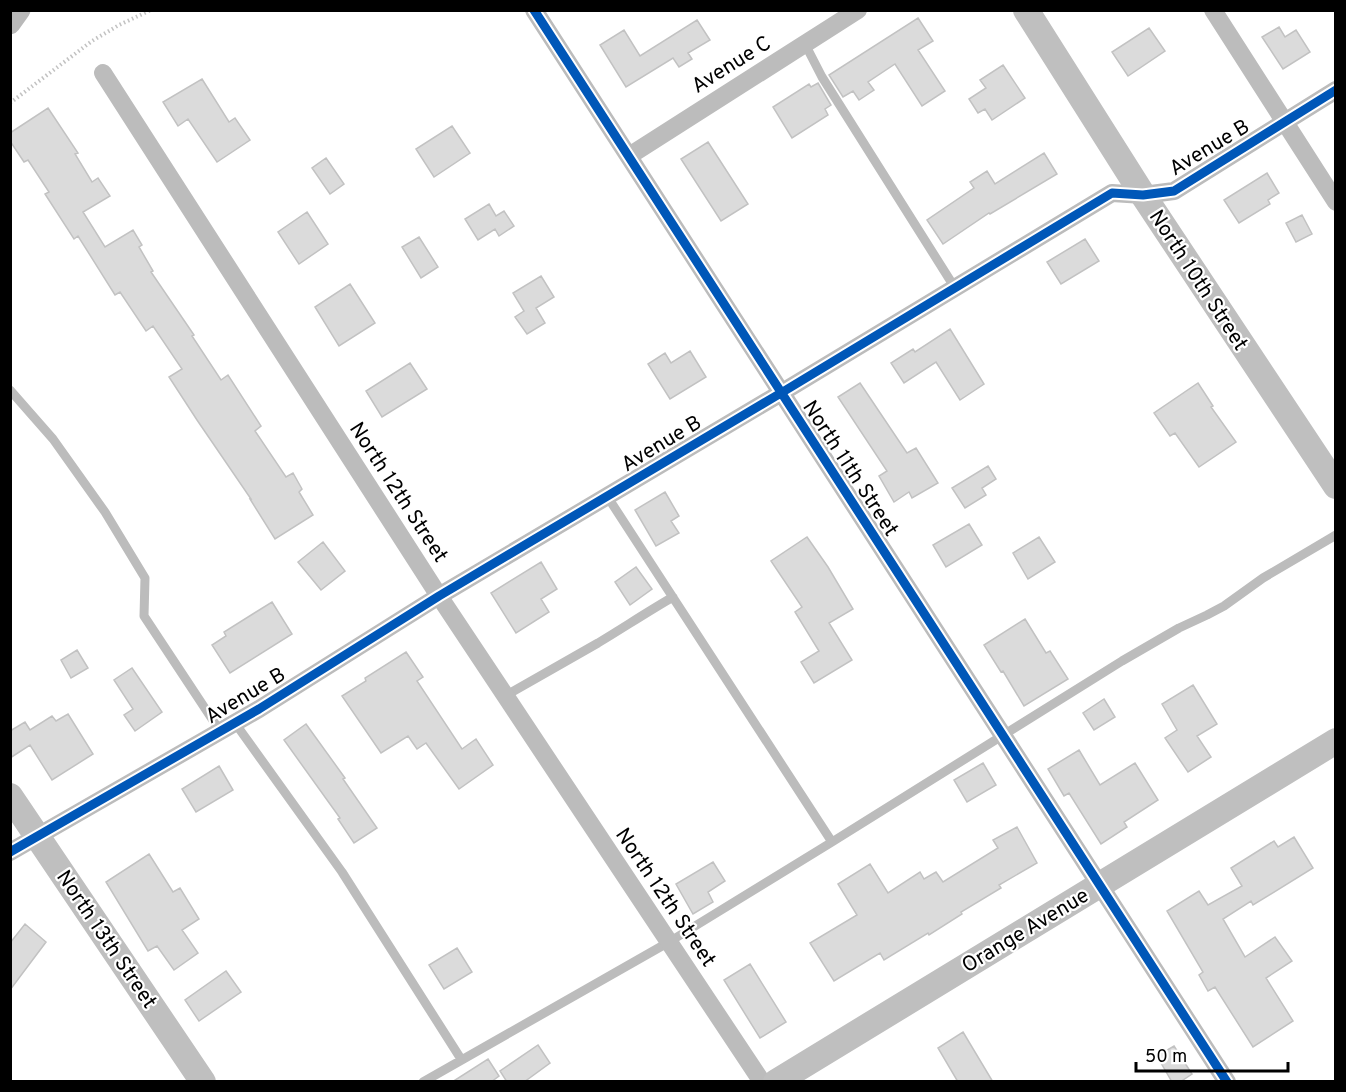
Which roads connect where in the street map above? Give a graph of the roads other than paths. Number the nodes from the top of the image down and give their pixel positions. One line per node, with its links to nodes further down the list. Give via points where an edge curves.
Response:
1 (534, 10): 9 (street, North 11th Street)
2 (858, 10): 5 (street, Avenue C)
3 (1026, 10): 10 (street, North 10th Street)
4 (1213, 10): 8 (street)
5 (805, 44): 9 (street, Avenue C); 12 (lane)
6 (103, 73): 18 (street, North 12th Street)
7 (1335, 90): 8 (street, Avenue B)
8 (1286, 123): 10 (street, Avenue B, via 1174,190); 11 (street)
9 (628, 156): 14 (street, North 11th Street)
10 (1143, 195): 12 (street, Avenue B, via 1112,193); 15 (street, North 10th Street)
11 (1335, 202)
12 (955, 288): 14 (street, Avenue B)
13 (10, 390): 21 (lane, via 53,439 105,512 145,578 144,616)
14 (781, 393): 16 (street, Avenue B); 22 (street, North 11th Street)
15 (1335, 486)
16 (607, 496): 18 (street, Avenue B); 19 (lane)
17 (1335, 535): 22 (lane, via 1224,606 1122,660)
18 (439, 596): 20 (street, North 12th Street); 21 (street, Avenue B)
19 (673, 597): 20 (lane); 26 (lane)
20 (505, 696): 29 (street, North 12th Street)
21 (227, 727): 25 (street, Avenue B); 30 (lane, via 342,872)
22 (1004, 736): 26 (lane); 28 (street, North 11th Street)
23 (1335, 741): 28 (street, Orange Avenue)
24 (10, 796): 25 (street, North 13th Street)
25 (38, 836): 27 (street, Avenue B); 31 (street, North 13th Street)
26 (832, 842): 29 (lane)
27 (10, 852)
28 (1100, 885): 34 (street, Orange Avenue); 35 (street, North 11th Street)
29 (669, 942): 30 (lane); 33 (street, North 12th Street)
30 (461, 1059): 32 (lane)
31 (203, 1082)
32 (423, 1082)
33 (762, 1082)
34 (776, 1082)
35 (1227, 1082)

